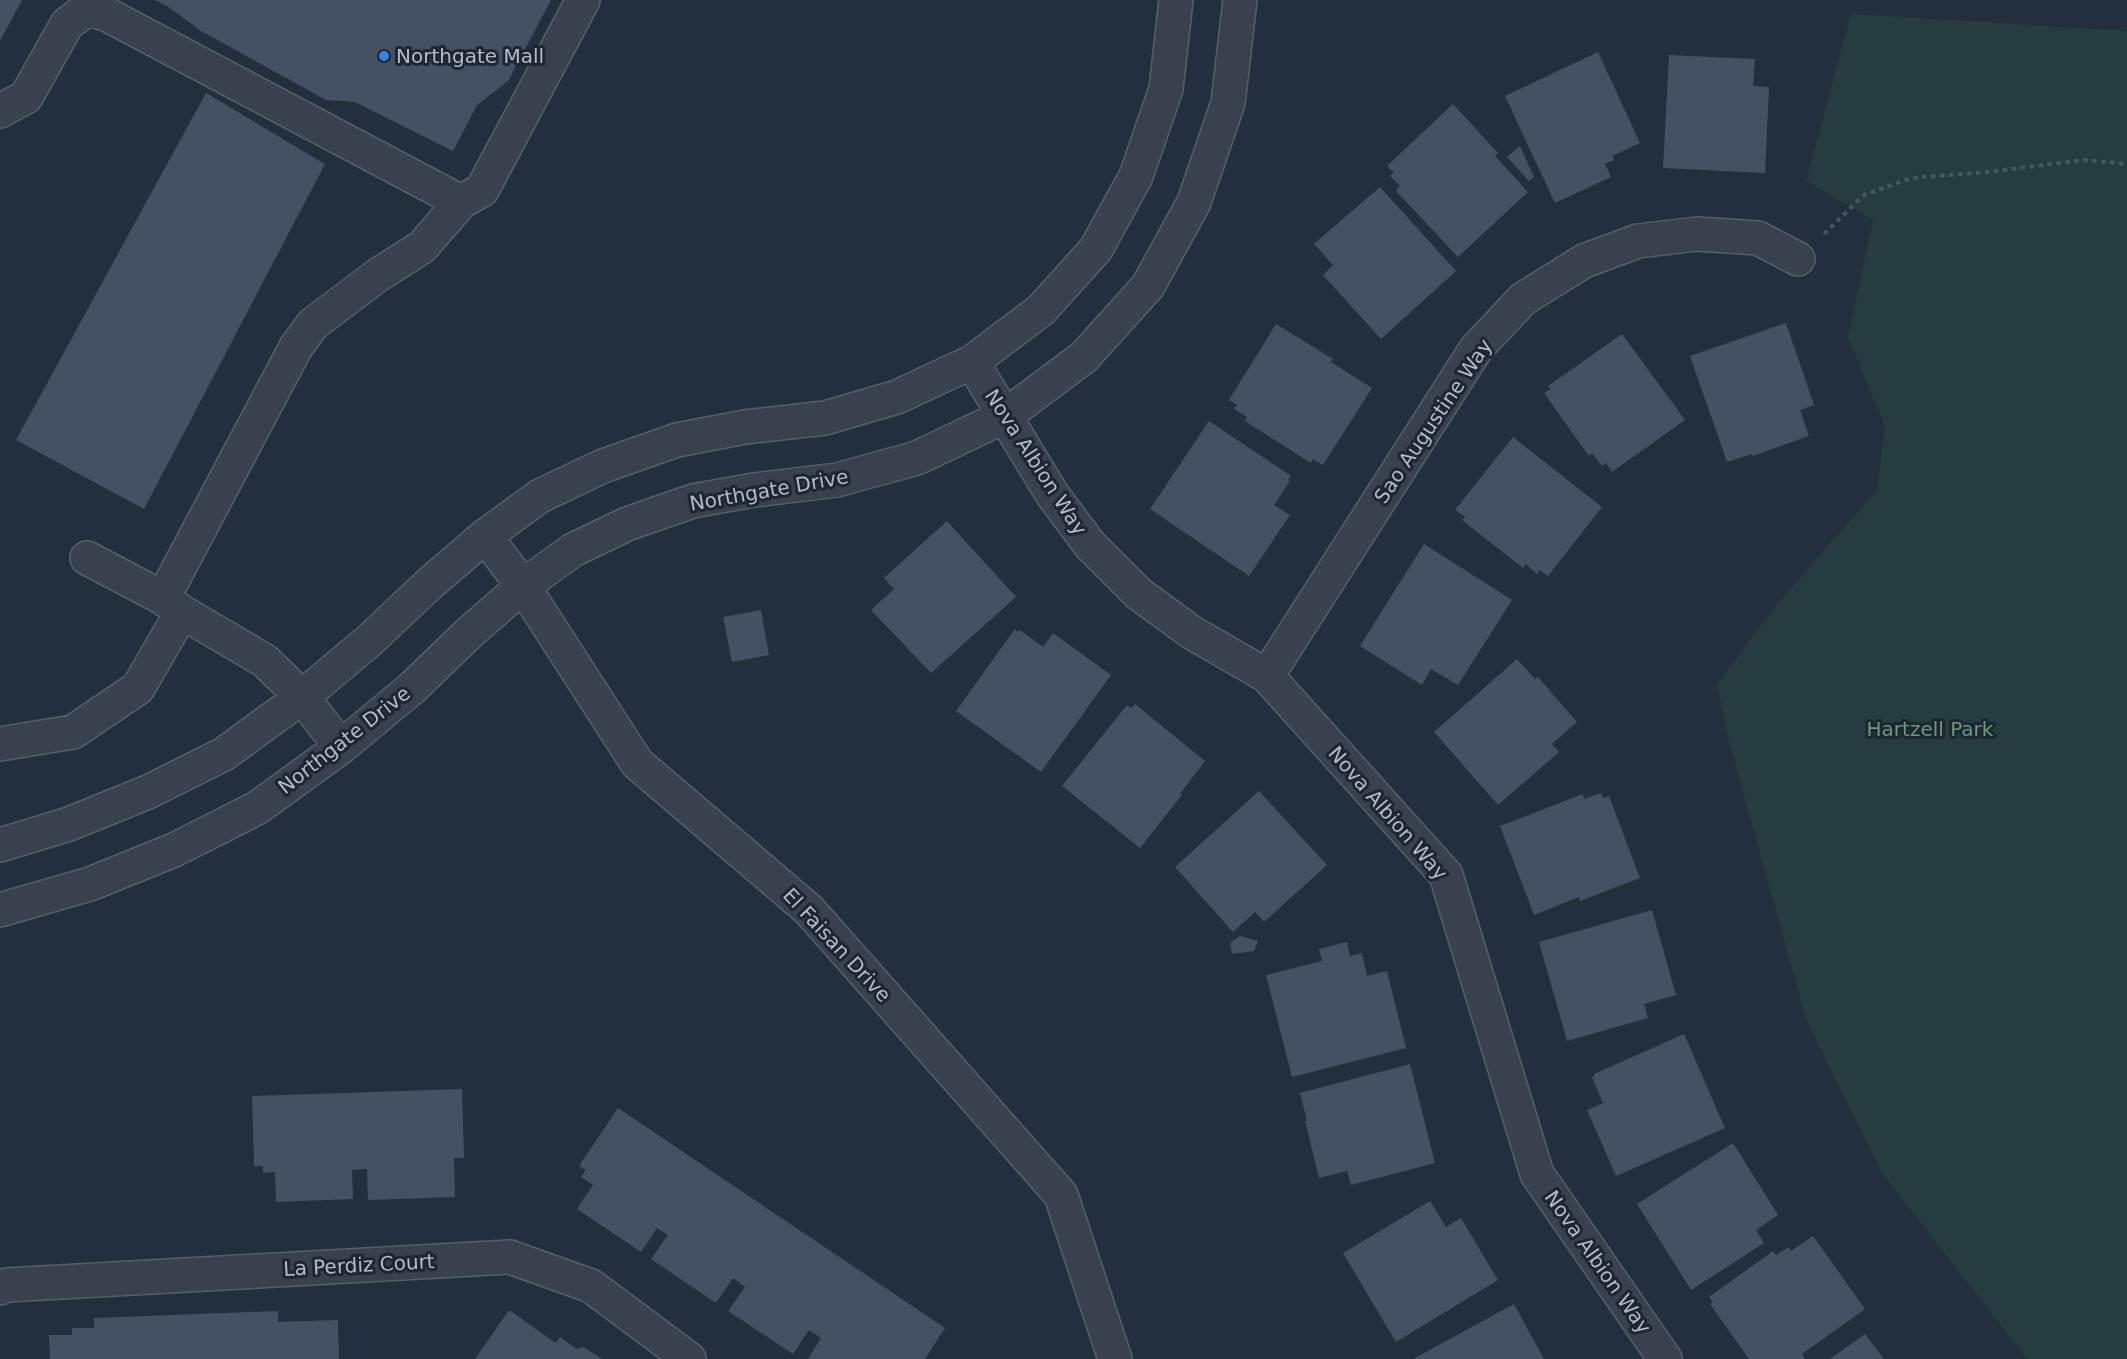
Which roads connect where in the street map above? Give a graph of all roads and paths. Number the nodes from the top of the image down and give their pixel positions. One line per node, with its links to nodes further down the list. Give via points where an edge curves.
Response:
1 (584, 0): 6 (street, via 482,190)
2 (1176, 0): 8 (street, via 1166,89 1136,176 1096,249 1041,310)
3 (1240, 0): 9 (street, Northgate Drive, via 1228,103 1194,202 1148,286 1084,357)
4 (0, 111): 6 (street, via 26,97 67,24 87,9 106,14)
5 (2127, 164): 7 (path, via 2084,160 1911,178 1864,195)
6 (461, 202): 13 (street, via 422,247 313,324 296,347)
7 (1798, 259): 14 (street, Sao Augustine Way, via 1758,238 1697,234 1638,242 1584,261 1523,299 1476,349)
8 (972, 362): 9 (street, Nova Albion Way); 10 (street, via 897,398 825,418 677,440 603,466 540,496)
9 (1005, 416): 12 (street, Northgate Drive, via 916,458 837,480 693,501 638,520 573,550); 14 (street, Nova Albion Way, via 1052,495 1090,545 1138,593 1191,632)
10 (484, 537): 12 (street, El Faisan Drive); 15 (street)
11 (87, 558): 13 (street)
12 (523, 586): 17 (street, Northgate Drive); 22 (street, El Faisan Drive, via 637,763 809,909 1061,1195)
13 (172, 605): 15 (street, via 265,661); 16 (street, via 138,688 73,732)
14 (1267, 676): 23 (street, Nova Albion Way, via 1446,875 1537,1174)
15 (302, 697): 17 (street); 18 (street, via 224,754 148,792 69,824)
16 (0, 744)
17 (341, 747): 19 (street, Northgate Drive, via 256,808 174,850 90,884)
18 (0, 844)
19 (0, 910)
20 (0, 1288): 21 (street, La Perdiz Court, via 510,1257 591,1286)
21 (688, 1359)
22 (1115, 1359)
23 (1665, 1359)

